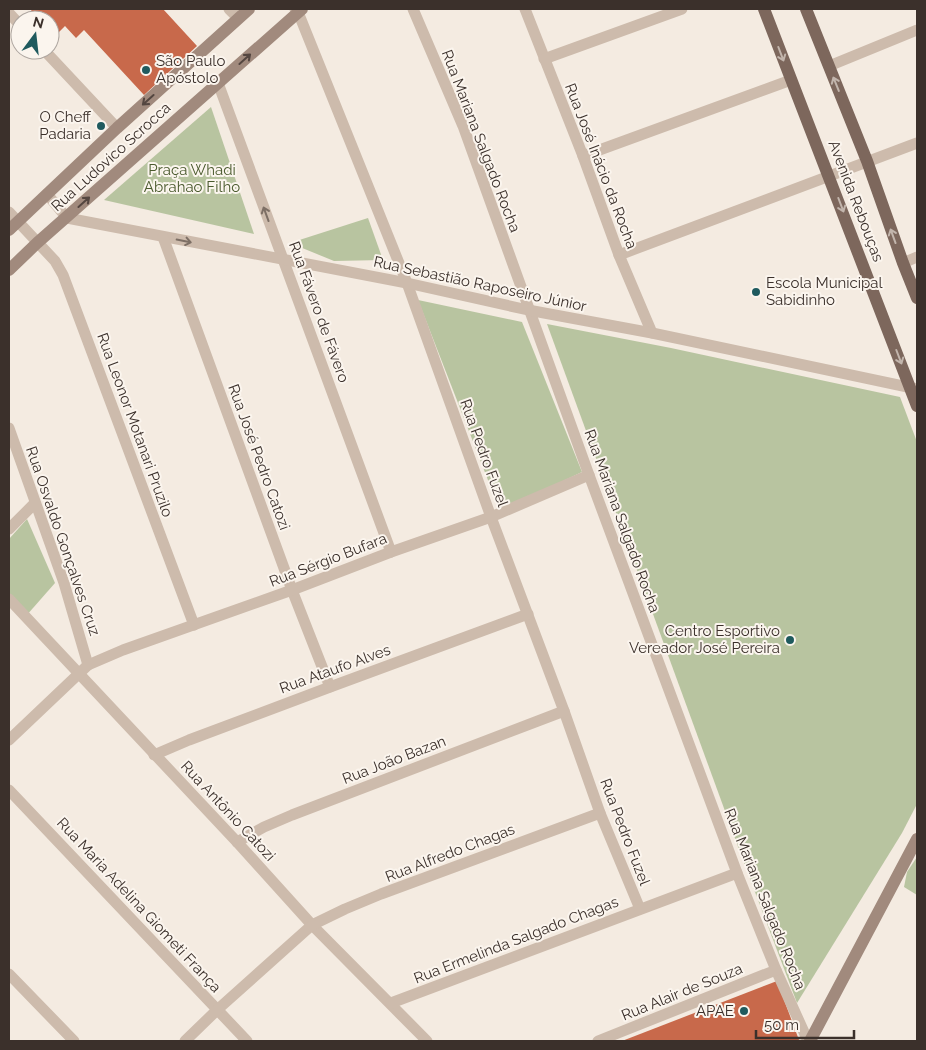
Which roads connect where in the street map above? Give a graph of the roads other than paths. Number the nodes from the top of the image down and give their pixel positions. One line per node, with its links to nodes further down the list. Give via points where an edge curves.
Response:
1 (249, 9): 8 (street, Rua Ludovico Scrocca)
2 (413, 9): 32 (street, Rua Mariana Salgado Rocha, via 463,126)
3 (526, 9): 10 (street, Rua José Inácio da Rocha)
4 (682, 9): 10 (street)
5 (764, 9): 13 (main road, Avenida Rebouças, one-way to 13)
6 (806, 9): 12 (main road, Avenida Rebouças)
7 (298, 10): 14 (street, Rua Ludovico Scrocca, one-way to 7); 30 (street, Rua Pedro Fuzel)
8 (234, 14): 15 (street, Rua Ludovico Scrocca, one-way to 15)
9 (917, 30): 12 (street)
10 (544, 59): 17 (street, Rua José Inácio da Rocha)
11 (53, 60): 15 (street)
12 (829, 66): 18 (main road, Avenida Rebouças, one-way to 12)
13 (791, 80): 17 (street); 19 (main road, Avenida Rebouças)
14 (218, 83): 21 (street, Rua Ludovico Scrocca, one-way to 14); 27 (street, Rua Fávero de Fávero, one-way to 14)
15 (117, 128): 20 (street, Rua Ludovico Scrocca)
16 (917, 143): 18 (street)
17 (583, 156): 25 (street, Rua José Inácio da Rocha)
18 (867, 161): 19 (street); 28 (main road, Avenida Rebouças, one-way to 18)
19 (830, 176): 25 (street); 34 (main road, Avenida Rebouças, one-way to 34)
20 (47, 194): 21 (street); 22 (street, Rua Ludovico Scrocca)
21 (67, 218): 23 (street, Rua Sebastião Raposeiro Júnior); 24 (street, Rua Ludovico Scrocca)
22 (12, 221): 24 (street, Rua Leonor Motanari Pruzilo)
23 (163, 236): 27 (street, Rua Sebastião Raposeiro Júnior, one-way to 27); 42 (street, Rua José Pedro Catozi)
24 (37, 243): 29 (street, Rua Ludovico Scrocca); 45 (street, Rua Leonor Motanari Pruzilo, via 55,261 70,291)
25 (619, 255): 33 (street, Rua José Inácio da Rocha)
26 (917, 257): 28 (street)
27 (284, 260): 30 (street, Rua Sebastião Raposeiro Júnior); 41 (street, Rua Fávero de Fávero)
28 (903, 263): 31 (main road, Avenida Rebouças)
29 (9, 270)
30 (407, 283): 32 (street, Rua Sebastião Raposeiro Júnior); 39 (street, Rua Pedro Fuzel)
31 (917, 298)
32 (528, 310): 33 (street, Rua Sebastião Raposeiro Júnior); 37 (street, Rua Mariana Salgado Rocha)
33 (652, 333): 34 (street, Rua Sebastião Raposeiro Júnior)
34 (914, 388): 35 (main road, Avenida Rebouças)
35 (917, 406)
36 (9, 428): 38 (street, Rua Osvaldo Gonçalves Cruz)
37 (589, 475): 39 (street, Rua Sérgio Bufara); 55 (street, Rua Mariana Salgado Rocha)
38 (35, 503): 40 (street); 46 (street, Rua Osvaldo Gonçalves Cruz, via 64,583)
39 (491, 516): 41 (street, Rua Sérgio Bufara); 44 (street, Rua Pedro Fuzel)
40 (9, 529)
41 (391, 552): 42 (street, Rua Sérgio Bufara)
42 (292, 590): 45 (street, Rua Sérgio Bufara); 47 (street, Rua José Pedro Catozi)
43 (9, 599): 46 (street, Rua Antônio Catozi)
44 (528, 614): 47 (street, Rua Ataufo Alves); 48 (street, Rua Pedro Fuzel)
45 (194, 625): 46 (street, Rua Sérgio Bufara)
46 (83, 669): 49 (street); 50 (street, Rua Antônio Catozi)
47 (330, 687): 50 (street, Rua Ataufo Alves)
48 (564, 711): 52 (street, Rua Pedro Fuzel); 54 (street, Rua João Bazan, via 292,814)
49 (9, 740)
50 (154, 755): 54 (street, Rua Antônio Catozi)
51 (9, 790): 61 (street, Rua Maria Adelina Giometi França)
52 (600, 813): 56 (street, Rua Pedro Fuzel); 57 (street, Rua Alfredo Chagas, via 381,894)
53 (917, 839): 67 (street)
54 (237, 842): 57 (street, Rua Antônio Catozi)
55 (736, 873): 56 (street, Rua Ermelinda Salgado Chagas); 58 (street, Rua Mariana Salgado Rocha)
56 (640, 909): 60 (street, Rua Ermelinda Salgado Chagas)
57 (312, 925): 60 (street, Rua Antônio Catozi); 61 (street, Rua Alfredo Chagas)
58 (776, 970): 66 (street, Rua Alair de Souza); 67 (street, Rua Mariana Salgado Rocha)
59 (9, 974): 62 (street)
60 (391, 1003): 65 (street, Rua Antônio Catozi)
61 (217, 1010): 63 (street, Rua Alfredo Chagas); 64 (street, Rua Maria Adelina Giometi França)
62 (74, 1041)
63 (185, 1041)
64 (247, 1041)
65 (427, 1041)
66 (598, 1041)
67 (809, 1041)

